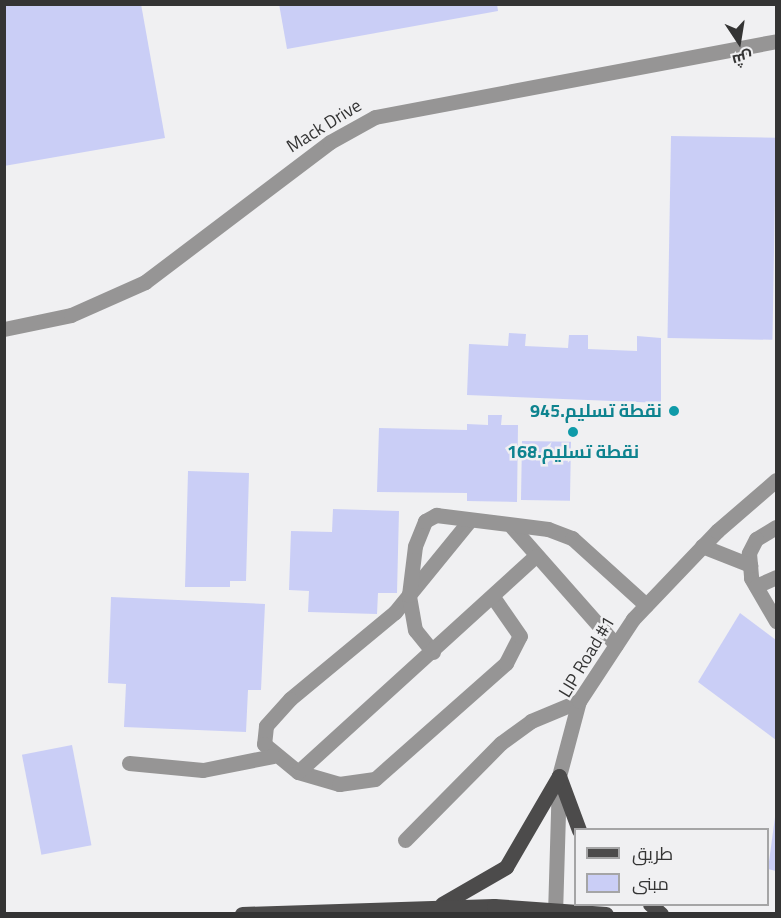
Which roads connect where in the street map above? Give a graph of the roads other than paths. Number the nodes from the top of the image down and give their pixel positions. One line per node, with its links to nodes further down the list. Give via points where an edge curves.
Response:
1 (777, 41): 2 (street, Mack Drive, via 375,117 330,142 145,282 71,315)
2 (4, 329)
3 (777, 480): 7 (street, LIP Road #1)
4 (470, 520): 5 (street); 12 (street); 12 (street, via 436,515 425,521 415,546)
5 (512, 527): 8 (street); 14 (street, via 548,529 572,538)
6 (777, 527): 9 (street, via 756,539)
7 (702, 546): 9 (street); 14 (street, LIP Road #1)
8 (535, 556): 13 (street); 16 (street)
9 (750, 565): 11 (street)
10 (777, 577): 11 (street)
11 (756, 586): 15 (street)
12 (409, 595): 17 (street, via 415,630); 19 (street, via 266,726 264,744)
13 (493, 597): 17 (street); 21 (street, via 520,636 506,663 375,779 339,784)
14 (645, 605): 16 (street, LIP Road #1)
15 (776, 620)
16 (616, 645): 18 (street, LIP Road #1)
17 (433, 652): 21 (street)
18 (579, 701): 22 (street, LIP Road #1); 24 (street, via 531,722 501,742)
19 (273, 756): 20 (street, via 203,770); 21 (street)
20 (129, 763)
21 (298, 772)
22 (560, 776): 23 (main road); 25 (main road, via 506,867); 26 (street, LIP Road #1)
23 (578, 828)
24 (405, 840)
25 (437, 907): 26 (main road); 27 (main road)
26 (555, 912): 28 (main road)
27 (242, 914)
28 (606, 914)

